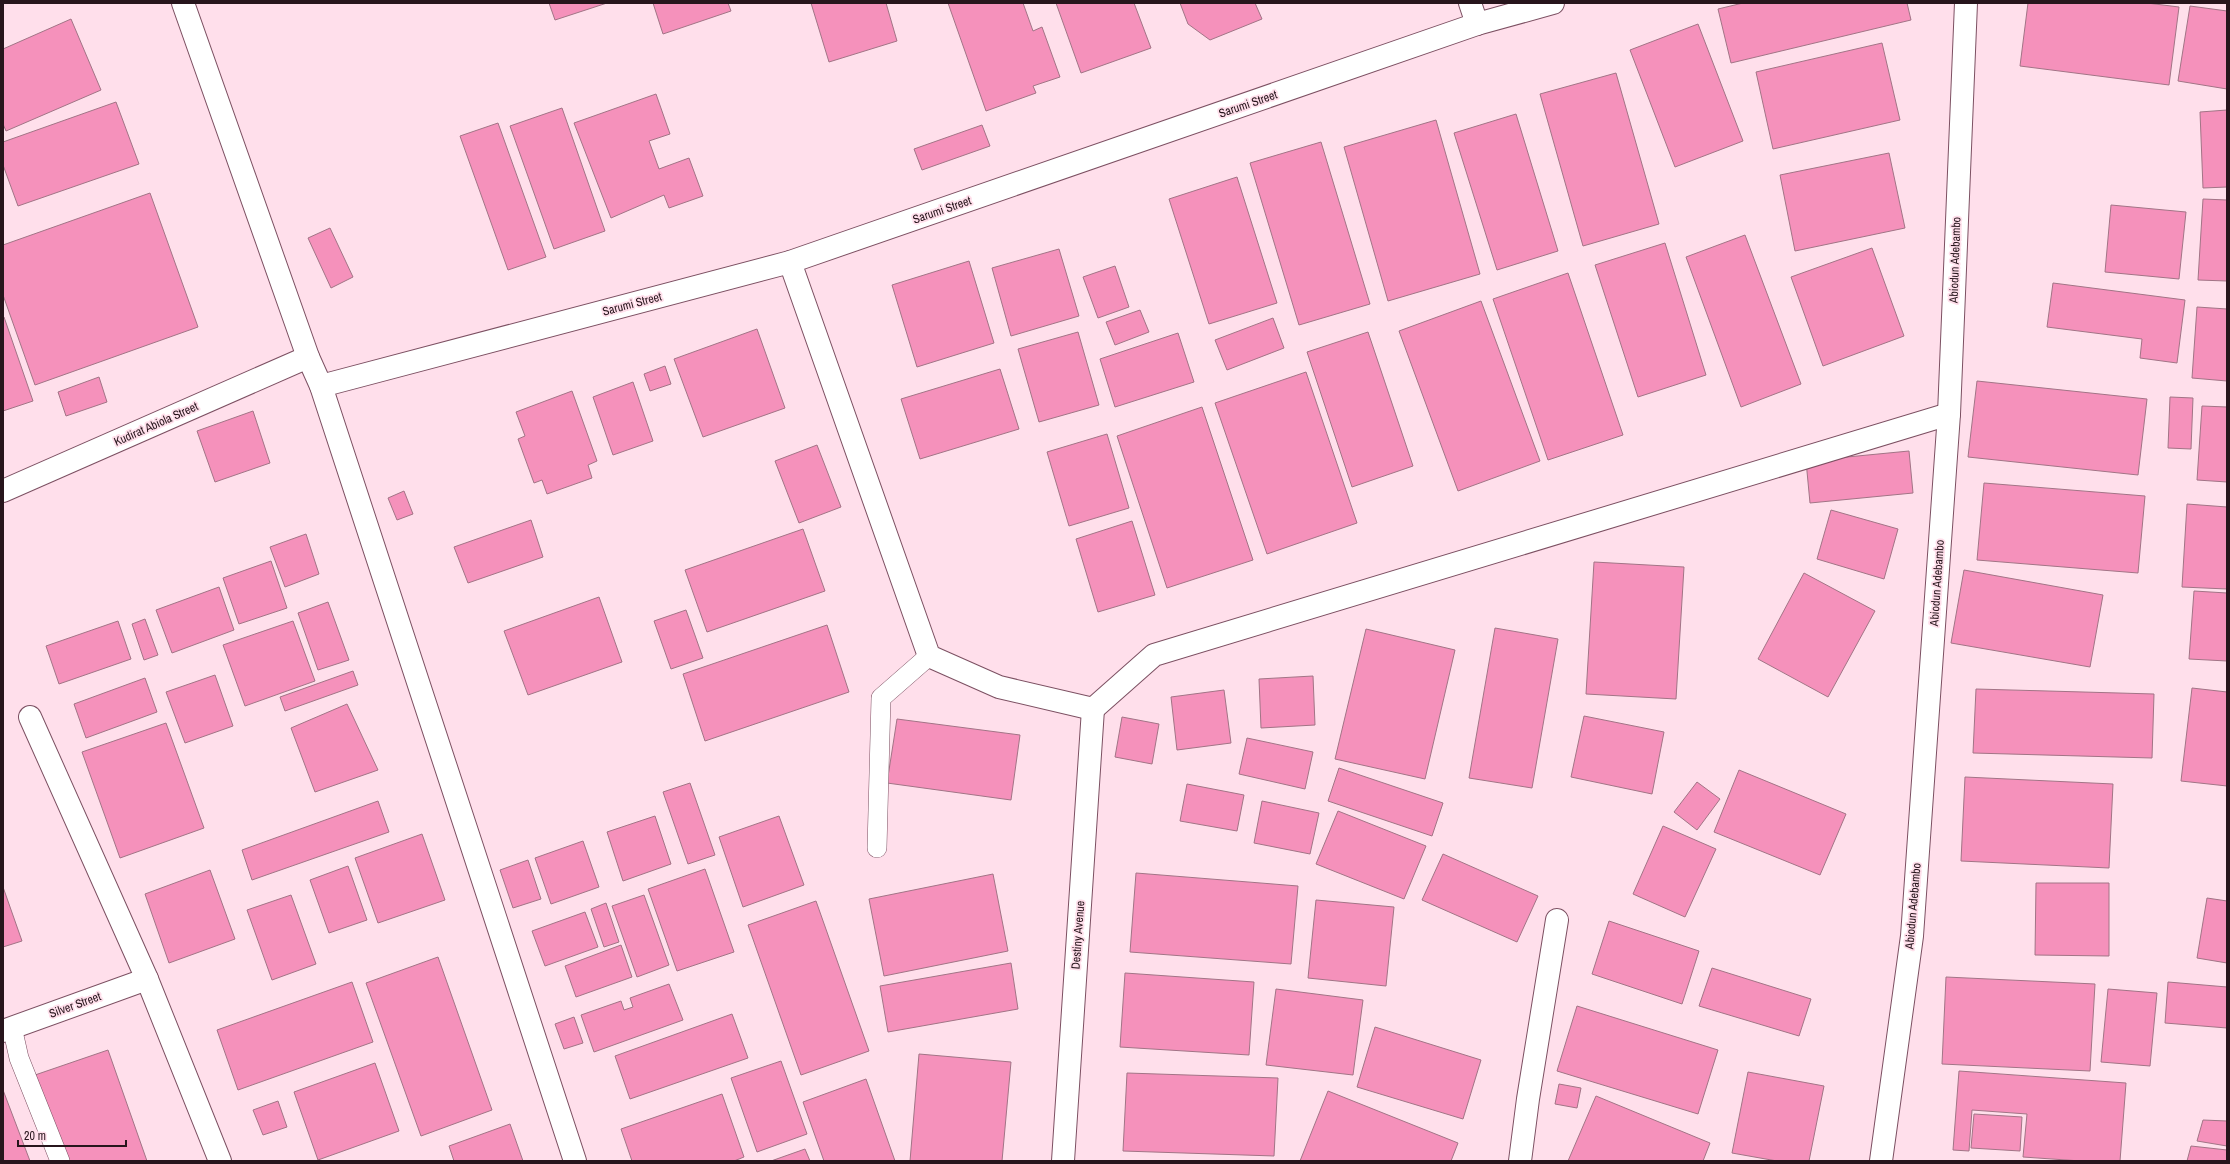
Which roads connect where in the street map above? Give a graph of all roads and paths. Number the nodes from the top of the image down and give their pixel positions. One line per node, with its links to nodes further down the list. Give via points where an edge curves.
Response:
1 (183, 3): 7 (street)
2 (1470, 3): 5 (street)
3 (1553, 3): 5 (street, Sarumi Street)
4 (1966, 3): 9 (street, Abiodun Adebambo)
5 (1477, 24): 6 (street, Sarumi Street)
6 (790, 262): 8 (street, Sarumi Street); 11 (street)
7 (308, 357): 8 (street); 10 (street, Kudirat Abiola Street)
8 (321, 386): 20 (street)
9 (1949, 414): 12 (street, via 1154,655); 23 (street, Abiodun Adebambo, via 1912,936)
10 (3, 491)
11 (929, 656): 12 (street, via 999,687); 14 (lane, via 881,698)
12 (1093, 709): 21 (street, Destiny Avenue)
13 (30, 717): 16 (street)
14 (877, 848)
15 (1557, 920): 22 (street)
16 (147, 980): 17 (street, Silver Street); 19 (street)
17 (8, 1029): 18 (lane)
18 (60, 1161)
19 (220, 1161)
20 (575, 1161)
21 (1063, 1161)
22 (1520, 1161)
23 (1881, 1161)

